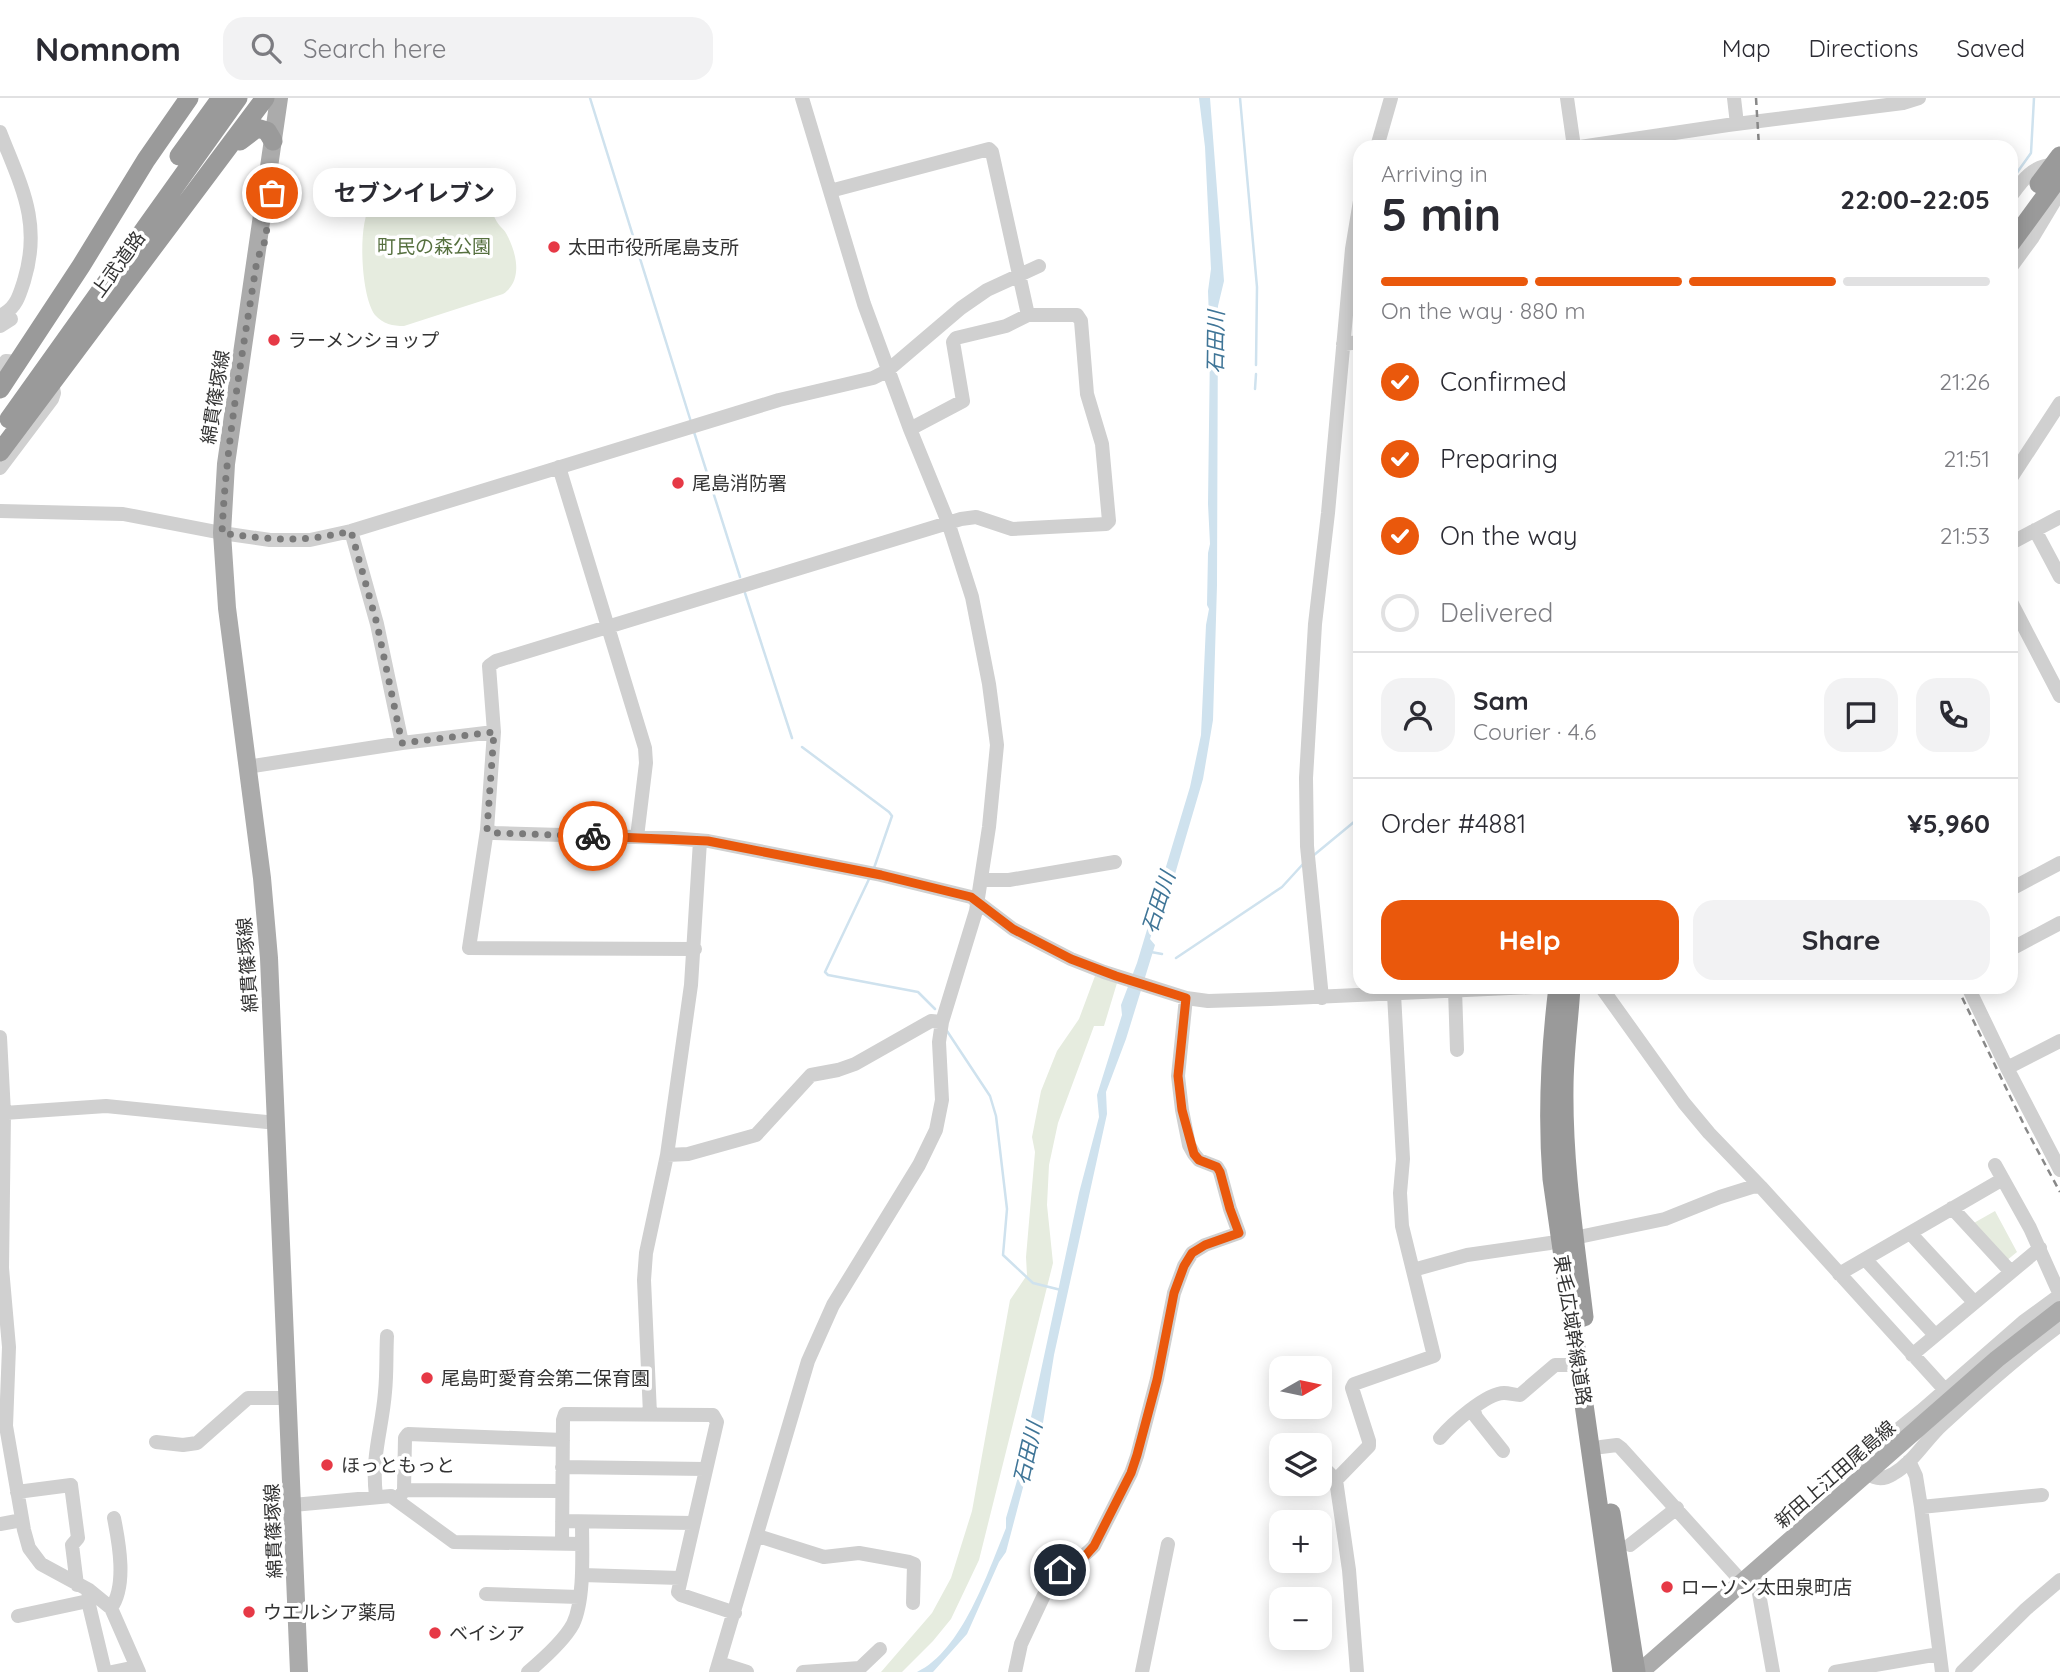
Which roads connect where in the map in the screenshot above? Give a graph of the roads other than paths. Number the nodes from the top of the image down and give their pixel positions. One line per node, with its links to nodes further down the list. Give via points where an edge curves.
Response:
1 (189, 98): 34 (highway, via 81,266)
2 (221, 98): 39 (highway, 上武道路)
3 (238, 98): 41 (highway, 上武道路)
4 (265, 98): 19 (highway)
5 (279, 98): 17 (main road, 綿貫篠塚線)
6 (288, 98): 27 (main road, 綿貫篠塚線, via 265,241)
7 (802, 98): 21 (street)
8 (1391, 98): 14 (street)
9 (1567, 98): 15 (street)
10 (1734, 98): 12 (street)
11 (1919, 98): 12 (street)
12 (1732, 125): 16 (street)
13 (0, 132): 31 (street, via 32,227 31,253 19,296 5,313 11,319)
14 (1379, 140)
15 (1573, 140)
16 (1628, 140)
17 (273, 141): 19 (highway, via 263,129 252,130); 27 (main road, 綿貫篠塚線)
18 (2058, 166): 20 (street, via 2039,166); 23 (highway); 24 (highway)
19 (204, 181): 36 (highway)
20 (2018, 187)
21 (830, 191): 29 (street, via 989,149); 35 (street)
22 (2060, 192): 26 (street)
23 (2018, 214)
24 (2018, 232)
25 (1353, 243): 33 (street)
26 (2018, 257)
27 (257, 260): 51 (main road, 綿貫篠塚線, via 226,464)
28 (1040, 266): 29 (street)
29 (1019, 273): 30 (street); 35 (street, via 961,308)
30 (1028, 315): 40 (street, via 1006,326 956,338 963,401); 48 (street, via 1077,315 1081,321 1087,394 1102,444 1109,521 1019,529 976,517)
31 (0, 326)
32 (1353, 343): 33 (street)
33 (1343, 344): 78 (street, via 1315,624 1306,778 1307,846)
34 (8, 366): 37 (highway)
35 (887, 371): 40 (street); 43 (street, via 863,382 779,400)
36 (52, 383): 42 (highway); 45 (street, via 52,399)
37 (0, 389)
38 (2060, 403): 44 (street)
39 (0, 408)
40 (910, 429): 48 (street)
41 (0, 432)
42 (0, 452)
43 (559, 467): 50 (street); 55 (street)
44 (2018, 467)
45 (0, 468)
46 (0, 511): 51 (street, via 123,514)
47 (2060, 517): 49 (street)
48 (948, 522): 55 (street); 65 (street, via 976,613 997,745)
49 (2035, 530): 52 (street); 53 (street)
50 (351, 531): 51 (street, via 293,541); 58 (street, via 377,624)
51 (222, 533): 59 (main road, 綿貫篠塚線)
52 (2018, 539)
53 (2060, 578)
54 (2018, 615): 56 (street)
55 (609, 626): 57 (street, via 491,665); 61 (street, via 645,748)
56 (2059, 692)
57 (494, 732): 58 (street); 60 (street)
58 (402, 743): 59 (street)
59 (247, 767): 85 (main road, 綿貫篠塚線, via 265,910)
60 (487, 830): 61 (street); 70 (street, via 469,948)
61 (637, 837): 62 (street)
62 (700, 841): 67 (street, via 872,873); 70 (street)
63 (1115, 862): 65 (street, via 1009,880)
64 (2060, 863): 66 (street)
65 (981, 880): 67 (street)
66 (2018, 885)
67 (978, 902): 77 (street, via 1013,929 1090,968); 79 (street)
68 (2060, 923): 69 (street)
69 (2018, 945)
70 (695, 949): 86 (street)
71 (1394, 994): 78 (street); 96 (street, via 1402,1226)
72 (1455, 994): 82 (street)
73 (1557, 994): 93 (highway, 東毛広域幹線道路, via 1551,1046 1550,1149)
74 (1572, 994): 93 (highway, 東毛広域幹線道路, via 1564,1099)
75 (1606, 994): 90 (street, via 1684,1103)
76 (1971, 994): 83 (street)
77 (1186, 998): 78 (street); 161 (street, via 1178,1076 1189,1144 1199,1160 1220,1172 1239,1233 1205,1245 1192,1253 1184,1266 1131,1473 1094,1546 1052,1578 1021,1644)
78 (1321, 998)
79 (942, 1022): 86 (street, via 931,1021 846,1068 811,1075 756,1135 688,1154); 135 (street, via 942,1100 936,1130 817,1340 803,1373)
80 (0, 1037): 84 (street)
81 (2060, 1041): 83 (street)
82 (1457, 1050)
83 (2007, 1068): 88 (street)
84 (4, 1113): 85 (street, via 106,1106); 122 (street, via 2,1268 9,1347 6,1426)
85 (277, 1123): 107 (main road, 綿貫篠塚線)
86 (667, 1155): 109 (street, via 644,1280)
87 (1995, 1165): 89 (street)
88 (2060, 1170)
89 (2003, 1179): 91 (street); 94 (street)
90 (1761, 1187): 93 (street, via 1665,1219); 98 (street)
91 (1952, 1208): 92 (street); 97 (street)
92 (1910, 1233): 95 (street); 99 (street)
93 (1567, 1239): 96 (street, via 1467,1255); 105 (highway, 東毛広域幹線道路, via 1569,1305); 113 (highway, 東毛広域幹線道路)
94 (2040, 1248): 97 (street); 106 (street, via 2060,1295)
95 (1865, 1259): 98 (street); 102 (street)
96 (1413, 1270): 120 (street, via 1434,1356 1354,1384 1369,1446)
97 (2010, 1271): 99 (street)
98 (1839, 1274): 104 (street)
99 (1974, 1302): 102 (street)
100 (2060, 1310): 118 (main road, 新田上江田尾島線, via 1997,1359)
101 (2060, 1325): 115 (street, via 1941,1426)
102 (1935, 1335): 104 (street)
103 (387, 1336): 125 (street, via 385,1394 373,1476)
104 (1912, 1354): 106 (street)
105 (1578, 1365): 108 (street, via 1555,1365 1520,1395 1499,1394); 164 (highway, 東毛広域幹線道路)
106 (1945, 1390): 118 (street, via 1871,1454)
107 (288, 1398): 112 (street, via 248,1398 197,1443); 126 (main road, 綿貫篠塚線)
108 (1473, 1408): 110 (street); 114 (street)
109 (650, 1414): 111 (street, via 568,1413); 117 (street, via 716,1417)
110 (1440, 1438)
111 (563, 1440): 116 (street); 124 (street, via 408,1434)
112 (156, 1442)
113 (1601, 1447): 128 (street, via 1617,1445); 165 (highway, 東毛広域幹線道路)
114 (1503, 1451)
115 (1909, 1461): 118 (street, via 1884,1478); 127 (street)
116 (562, 1468): 117 (street); 121 (street)
117 (705, 1469): 133 (street)
118 (1868, 1474): 142 (main road, 新田上江田尾島線)
119 (1332, 1476): 120 (street)
120 (1336, 1480): 163 (street)
121 (562, 1491): 124 (street); 131 (street)
122 (17, 1492): 130 (street); 144 (street, via 71,1485 78,1538 72,1545)
123 (2042, 1494): 127 (street)
124 (401, 1495): 125 (street); 136 (street, via 454,1542)
125 (376, 1496): 126 (street)
126 (293, 1505): 157 (main road, 綿貫篠塚線)
127 (1921, 1507): 152 (street)
128 (1677, 1508): 139 (street); 142 (street)
129 (114, 1518): 148 (street, via 120,1565)
130 (22, 1520): 134 (street); 144 (street, via 36,1559)
131 (562, 1521): 132 (street); 136 (street)
132 (582, 1522): 133 (street); 137 (street)
133 (693, 1523): 141 (street)
134 (0, 1524)
135 (758, 1536): 147 (street, via 824,1557 859,1553 914,1564); 149 (street)
136 (562, 1543): 137 (street)
137 (582, 1544): 140 (street)
138 (1168, 1544): 162 (street)
139 (1630, 1545)
140 (582, 1575): 141 (street); 146 (street)
141 (680, 1577): 149 (street, via 681,1595)
142 (1747, 1579): 165 (main road, 新田上江田尾島線); 166 (street, via 1758,1588)
143 (2060, 1580): 169 (street)
144 (85, 1592): 148 (street); 150 (street); 155 (street)
145 (486, 1594): 146 (street)
146 (579, 1597): 158 (street, via 572,1625)
147 (913, 1603)
148 (111, 1608): 154 (street)
149 (735, 1613): 153 (street)
150 (18, 1616)
151 (880, 1649): 160 (street, via 860,1668)
152 (1939, 1654): 167 (street); 168 (street)
153 (718, 1668): 159 (street)
154 (138, 1670): 156 (street)
155 (105, 1672)
156 (112, 1672)
157 (299, 1672)
158 (528, 1672)
159 (747, 1672)
160 (803, 1672)
161 (1015, 1672)
162 (1142, 1672)
163 (1357, 1672)
164 (1622, 1672)
165 (1638, 1672)
166 (1773, 1672)
167 (1835, 1672)
168 (1942, 1672)
169 (1962, 1672)

